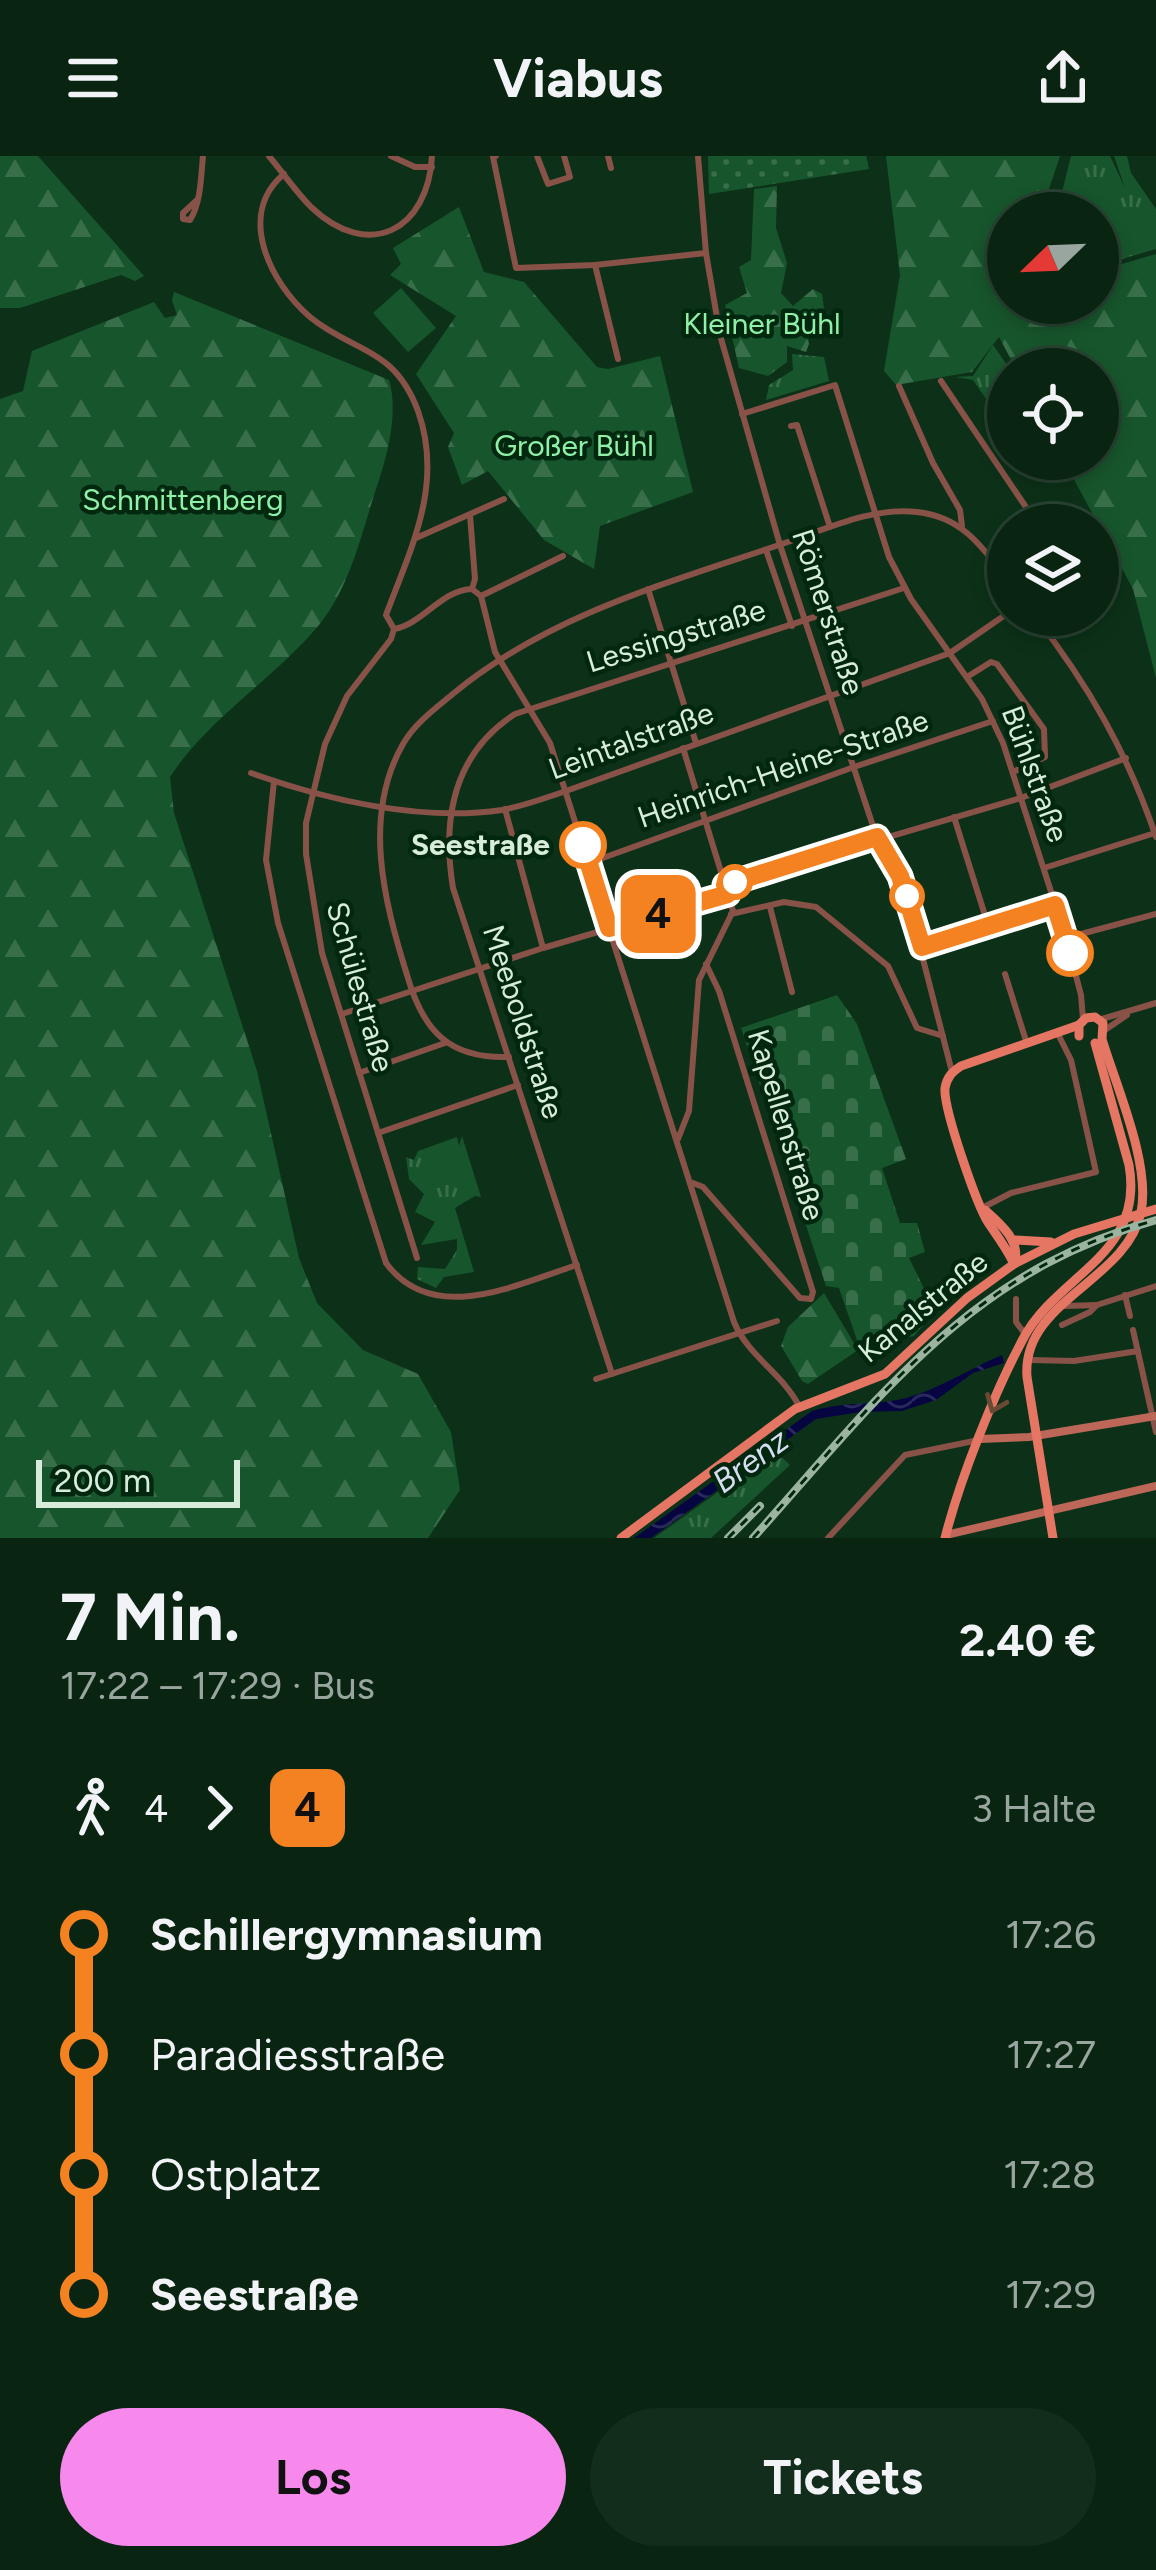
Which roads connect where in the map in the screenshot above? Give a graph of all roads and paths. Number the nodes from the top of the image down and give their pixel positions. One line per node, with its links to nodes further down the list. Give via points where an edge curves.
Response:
1 (203, 156): 13 (street)
2 (269, 156): 12 (street)
3 (391, 156): 10 (street)
4 (432, 156): 10 (street)
5 (496, 156): 15 (street, via 516,268)
6 (537, 156): 7 (street, via 548,184 570,177)
7 (564, 156)
8 (608, 156): 11 (street)
9 (698, 156): 14 (street, Römerstraße)
10 (431, 166): 12 (street, via 413,216 382,236 326,219)
11 (611, 168)
12 (284, 174): 27 (street, via 262,209 263,252 306,313 383,360 413,400 428,472)
13 (197, 200)
14 (706, 253): 15 (street); 19 (street, Römerstraße)
15 (595, 265): 16 (street)
16 (618, 359)
17 (941, 380): 22 (street)
18 (899, 386): 25 (street)
19 (742, 414): 24 (street, Bühlstraße, via 836,385); 28 (street, Römerstraße)
20 (791, 426): 26 (street)
21 (504, 499): 23 (street)
22 (1024, 504)
23 (470, 515): 27 (street); 33 (street)
24 (873, 515): 25 (street, via 915,511); 26 (street); 32 (street, Bühlstraße)
25 (962, 526): 31 (street)
26 (830, 527): 28 (street)
27 (416, 538): 39 (street, via 386,615)
28 (780, 545): 29 (street); 36 (street, Römerstraße)
29 (766, 550): 34 (street); 37 (street, Römerstraße)
30 (563, 556): 35 (street)
31 (987, 556)
32 (904, 588): 36 (street, Lessingstraße); 41 (street, Bühlstraße)
33 (472, 589): 35 (street); 39 (street, Schülestraße)
34 (648, 589): 42 (street); 43 (street)
35 (481, 596): 42 (street)
36 (805, 622): 37 (street, Lessingstraße); 45 (street, Römerstraße)
37 (791, 626): 43 (street, Lessingstraße)
38 (987, 627): 41 (street, Leintalstraße)
39 (394, 629): 56 (street, Schülestraße, via 333,723)
40 (1049, 636): 50 (street)
41 (950, 653): 44 (street, Bühlstraße); 45 (street, Leintalstraße)
42 (499, 660): 46 (street); 58 (street, via 403,743)
43 (671, 664): 46 (street, Lessingstraße); 48 (street)
44 (968, 677): 47 (street, Bühlstraße); 52 (street, via 997,664 1044,729 1045,757)
45 (829, 694): 48 (street, Leintalstraße); 51 (street, Römerstraße)
46 (530, 708): 55 (street); 60 (street, Meeboldstraße, via 473,752)
47 (993, 721): 51 (street, Heinrich-Heine-Straße); 52 (street, Bühlstraße)
48 (696, 743): 49 (street, Leintalstraße)
49 (683, 748): 55 (street, Leintalstraße); 62 (street)
50 (1126, 758): 57 (street); 63 (street)
51 (854, 767): 62 (street, Heinrich-Heine-Straße); 64 (street, Römerstraße)
52 (1013, 772): 57 (street, Bühlstraße)
53 (250, 773): 54 (street, Leintalstraße)
54 (274, 781): 56 (street, Leintalstraße); 102 (street, via 266,860 278,923 386,1263 412,1287 442,1298)
55 (566, 791): 59 (street, Leintalstraße); 65 (street)
56 (312, 792): 58 (street, Leintalstraße); 83 (street, Schülestraße, via 308,884)
57 (1021, 798): 61 (street); 66 (street, Bühlstraße)
58 (381, 805): 60 (street, Leintalstraße); 80 (street, via 385,898)
59 (505, 809): 60 (street, Leintalstraße); 76 (street)
60 (450, 813): 78 (street, Meeboldstraße, via 453,888)
61 (954, 818): 64 (street); 72 (street)
62 (706, 822): 65 (street, Heinrich-Heine-Straße); 67 (street)
63 (1155, 835): 66 (street)
64 (877, 837): 67 (street); 75 (street, Römerstraße, via 900,876)
65 (589, 863): 73 (street)
66 (1043, 868): 68 (street, Bühlstraße)
67 (727, 890): 70 (street); 73 (street)
68 (1055, 905): 72 (street); 74 (street, Bühlstraße)
69 (770, 907): 70 (street); 81 (street); 85 (street, via 804,904 836,920 888,966 917,1028)
70 (731, 914): 77 (street)
71 (1156, 914): 74 (street)
72 (988, 925): 75 (street)
73 (609, 928): 76 (street); 94 (street)
74 (1066, 938): 84 (street, Bühlstraße)
75 (922, 947): 85 (street, Römerstraße)
76 (543, 948): 78 (street)
77 (706, 964): 94 (street, via 695,1006 689,1111); 95 (street, Kapellenstraße, via 813,1292 809,1300)
78 (480, 968): 80 (street); 89 (street, Meeboldstraße)
79 (1005, 974): 88 (street)
80 (411, 991): 83 (street); 87 (street)
81 (793, 992)
82 (1156, 1003): 84 (street)
83 (340, 1015): 91 (street, Schülestraße)
84 (1092, 1029): 86 (main road); 103 (main road, via 1131,1195 1115,1240)
85 (943, 1036): 90 (street, Römerstraße)
86 (1060, 1038): 88 (main road); 96 (street, via 1096,1172)
87 (445, 1043): 89 (street); 91 (street)
88 (1027, 1044): 90 (main road)
89 (509, 1057): 92 (street, Meeboldstraße)
90 (952, 1072): 96 (main road, via 946,1103)
91 (359, 1073): 93 (street, Schülestraße)
92 (518, 1085): 93 (street); 102 (street, Meeboldstraße)
93 (377, 1133): 100 (street, Schülestraße)
94 (677, 1141): 95 (street)
95 (691, 1183): 115 (street)
96 (982, 1208): 98 (main road); 101 (main road)
97 (1156, 1209): 99 (main road, Kanalstraße)
98 (1012, 1240): 99 (main road); 101 (main road)
99 (1057, 1242): 101 (main road, Kanalstraße)
100 (417, 1258)
101 (1014, 1264): 121 (main road, Kanalstraße, via 885,1375)
102 (577, 1265): 119 (street, Meeboldstraße)
103 (1082, 1284): 107 (street); 107 (street); 108 (main road); 116 (main road)
104 (1156, 1286): 105 (street)
105 (1125, 1295): 107 (street); 109 (street)
106 (1016, 1299): 110 (street)
107 (1092, 1304): 108 (street); 113 (street)
108 (1062, 1306): 118 (main road)
109 (1130, 1316)
110 (1016, 1318): 112 (street); 116 (street)
111 (777, 1321): 115 (street)
112 (1005, 1321)
113 (1062, 1325)
114 (1133, 1330): 117 (street)
115 (739, 1334): 119 (street); 121 (street)
116 (1025, 1334): 125 (main road, one-way to 125)
117 (1138, 1351): 118 (street); 122 (street)
118 (1027, 1360): 124 (main road)
119 (612, 1375): 120 (street)
120 (596, 1379)
121 (799, 1406): 130 (main road, Kanalstraße)
122 (1154, 1416): 123 (street); 124 (main road)
123 (1156, 1432)
124 (1036, 1436): 125 (main road); 127 (main road)
125 (980, 1439): 128 (street, via 894,1464); 129 (main road)
126 (1156, 1486): 127 (main road)
127 (1049, 1514): 129 (main road); 131 (main road)
128 (829, 1537)
129 (942, 1537)
130 (621, 1538)
131 (1053, 1538)

